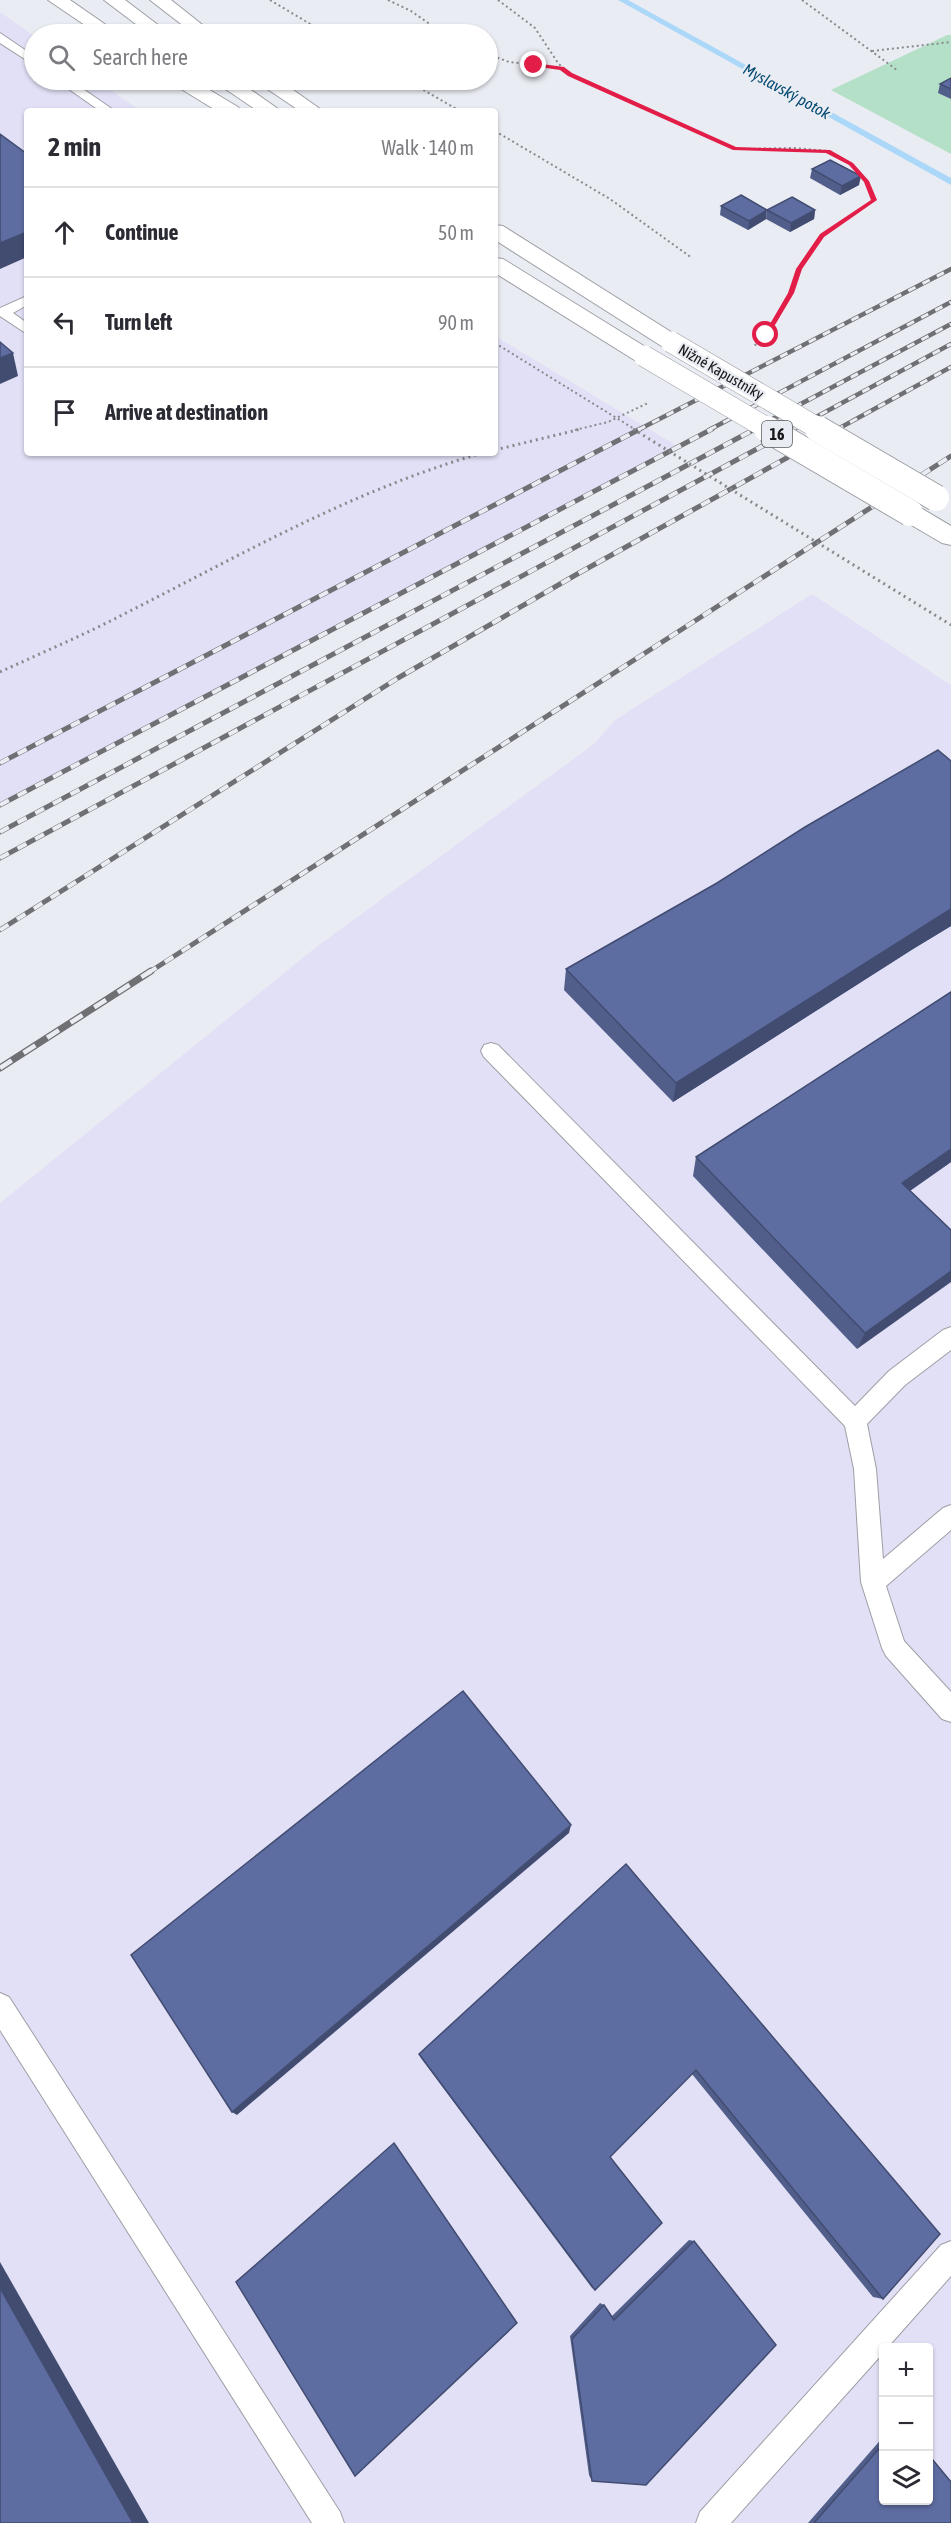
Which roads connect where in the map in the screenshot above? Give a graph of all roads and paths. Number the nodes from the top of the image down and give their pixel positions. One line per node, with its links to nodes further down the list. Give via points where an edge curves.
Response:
1 (57, 0): 8 (highway)
2 (113, 0): 9 (highway)
3 (159, 0): 10 (highway)
4 (270, 0): 11 (path)
5 (388, 0): 12 (path)
6 (498, 0): 18 (path, via 531,24)
7 (802, 0): 15 (path)
8 (94, 24)
9 (146, 24)
10 (191, 24)
11 (310, 24)
12 (430, 24)
13 (0, 37): 16 (lane)
14 (951, 42): 15 (path)
15 (871, 51): 19 (path)
16 (24, 54)
17 (498, 58): 18 (path)
18 (562, 68): 37 (path, via 735,149 828,151 851,164 866,181 874,200 822,236 799,269 791,293 766,335)
19 (897, 70)
20 (77, 90): 25 (lane)
21 (196, 90): 26 (highway)
22 (240, 90): 27 (highway)
23 (282, 90): 28 (highway)
24 (423, 90): 29 (path)
25 (104, 108)
26 (226, 108)
27 (267, 108)
28 (309, 108)
29 (455, 108)
30 (498, 133): 32 (path, via 610,199)
31 (498, 233): 41 (highway, Nižné Kapustníky / 16, bridge, via 671,342)
32 (692, 258)
33 (498, 266): 42 (highway, Nižné Kapustníky / 16, bridge)
34 (24, 302): 35 (lane, via 3,312)
35 (24, 328)
36 (498, 345): 43 (path, bridge)
37 (751, 350)
38 (650, 402): 39 (path, via 608,422)
39 (498, 449)
40 (472, 456): 44 (path, via 412,474 254,544 138,607)
41 (944, 502)
42 (951, 537)
43 (951, 625)
44 (0, 672)
45 (491, 1051): 47 (lane)
46 (951, 1337): 47 (lane, via 897,1378)
47 (855, 1421): 49 (lane, via 865,1469)
48 (951, 1516): 49 (lane)
49 (873, 1582): 50 (lane, via 894,1648)
50 (951, 1710)
51 (0, 2006): 53 (lane)
52 (951, 2255): 54 (lane)
53 (329, 2523)
54 (711, 2523)

